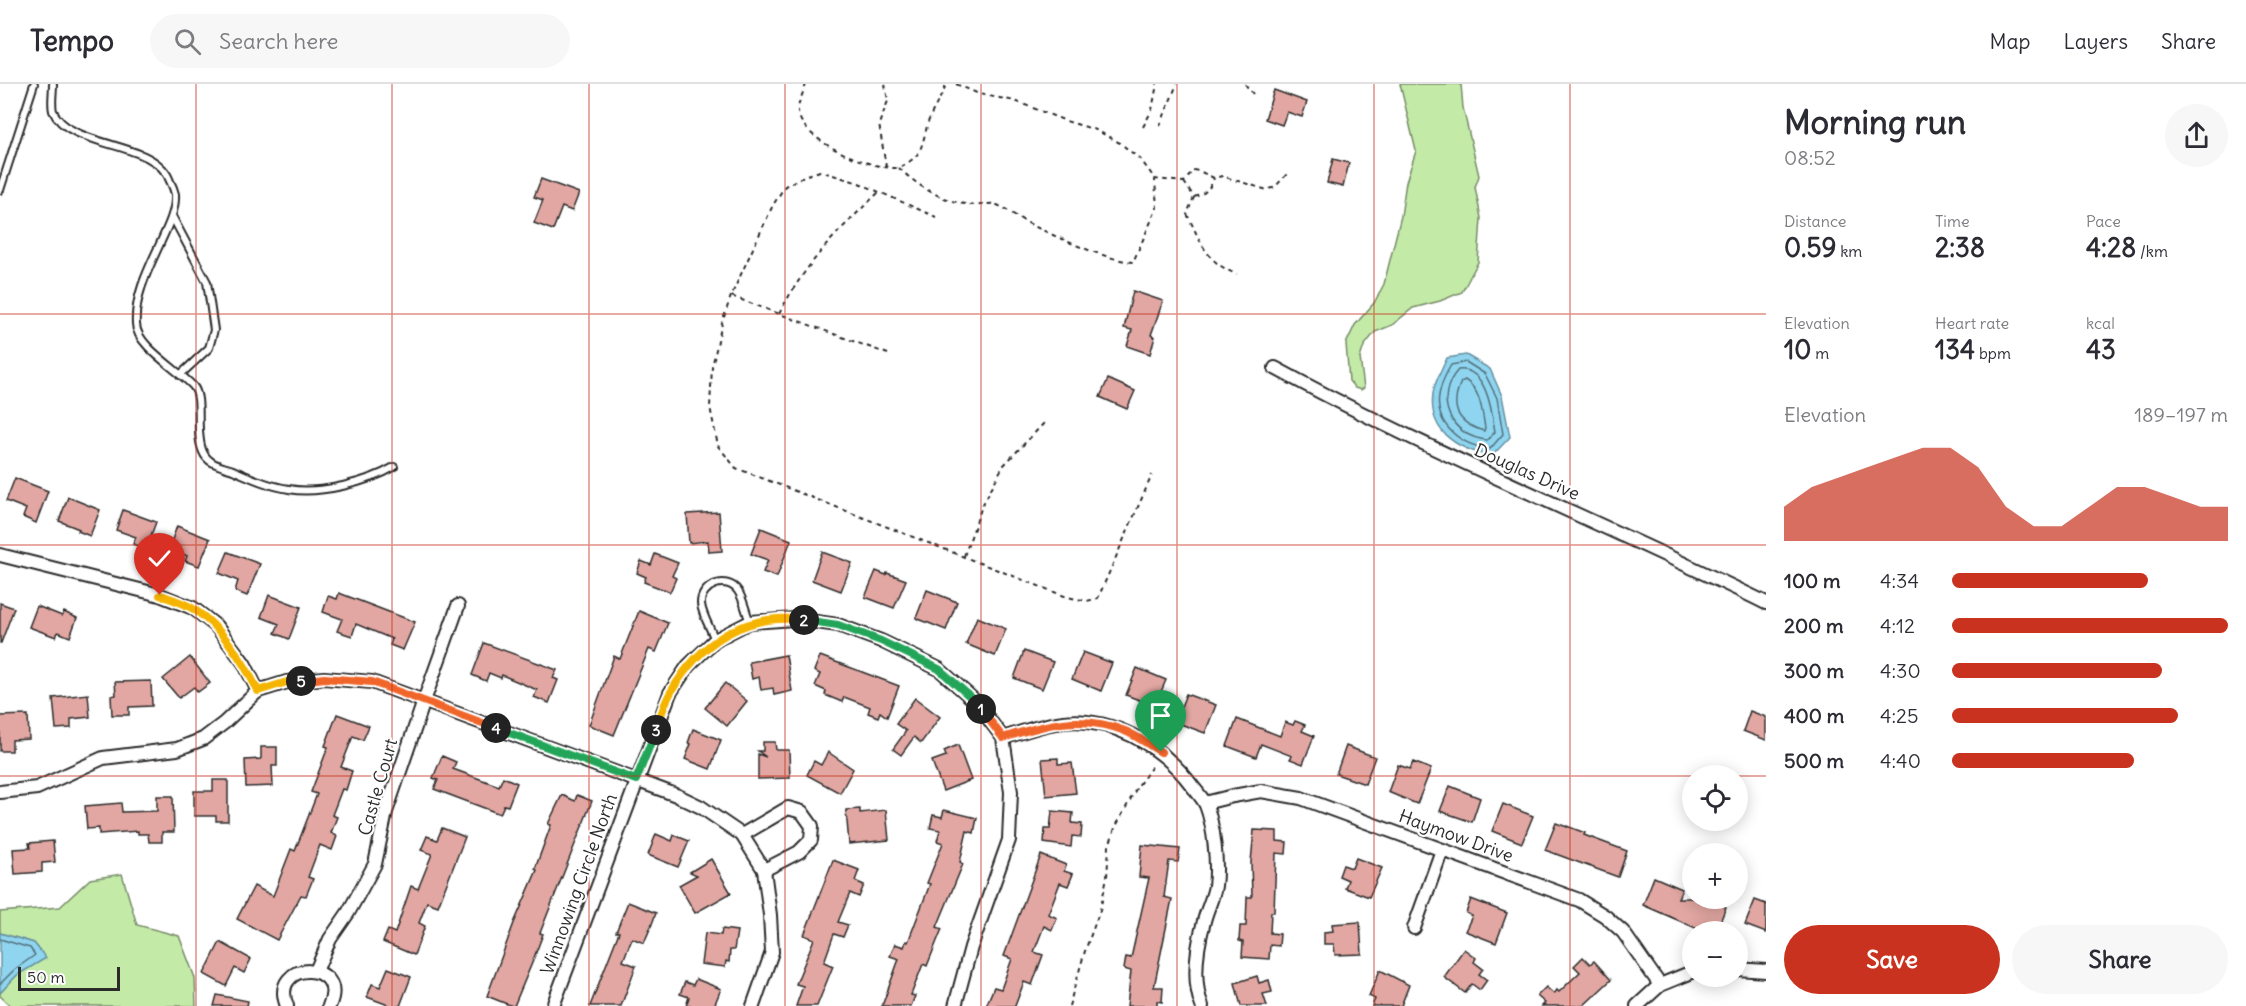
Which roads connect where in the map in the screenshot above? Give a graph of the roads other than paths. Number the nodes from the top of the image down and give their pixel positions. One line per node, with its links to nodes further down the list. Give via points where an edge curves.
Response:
1 (34, 84): 3 (lane)
2 (53, 84): 4 (lane, via 53,111 66,126 151,159 167,171 175,194)
3 (0, 190)
4 (172, 216): 6 (lane, via 207,282 214,330 210,348); 6 (lane, via 143,282 135,311 136,328 149,348)
5 (1275, 368): 9 (street, Douglas Drive, via 1476,470)
6 (180, 375): 7 (lane, via 195,387 199,401 197,435 208,461 290,490 355,482)
7 (394, 467)
8 (0, 555): 13 (street, via 160,595 193,608 216,626 244,663)
9 (1766, 603)
10 (458, 606): 14 (street, Castle Court)
11 (750, 622): 12 (street, Winnowing Circle North); 12 (lane, via 738,591 723,583 713,584 706,589 701,606); 15 (street, Winnowing Circle North, via 795,619 838,625 881,641 939,669 975,701)
12 (715, 640): 16 (street, Winnowing Circle North, via 688,666 670,693)
13 (258, 691): 14 (street, via 287,682 352,679); 17 (street, via 203,739 177,749 103,758 37,788)
14 (424, 700): 16 (street); 24 (street, Castle Court, via 387,812 375,864 330,939)
15 (1003, 738): 18 (street, via 1043,725 1086,722 1125,732 1161,752); 32 (street, via 1011,792 1009,840 970,947)
16 (636, 780): 19 (street, via 701,807); 30 (street, Winnowing Circle North)
17 (0, 792)
18 (1205, 803): 20 (street, Haymow Drive, via 1261,791 1301,798); 33 (street, via 1213,829 1215,886 1196,956)
19 (742, 835): 21 (street); 21 (street, via 788,808 802,812 812,826 811,840 799,852)
20 (1442, 850): 22 (street); 27 (street, Haymow Drive, via 1588,905 1623,932)
21 (764, 870): 31 (street, via 772,952)
22 (1414, 928)
23 (1748, 970): 25 (street)
24 (316, 971): 28 (street, via 296,973 289,980 285,989); 29 (street, via 331,984)
25 (1766, 971)
26 (1682, 976): 27 (street)
27 (1660, 985): 34 (street)
28 (287, 1006)
29 (329, 1006)
30 (554, 1006)
31 (753, 1006)
32 (955, 1006)
33 (1202, 1006)
34 (1637, 1006)

